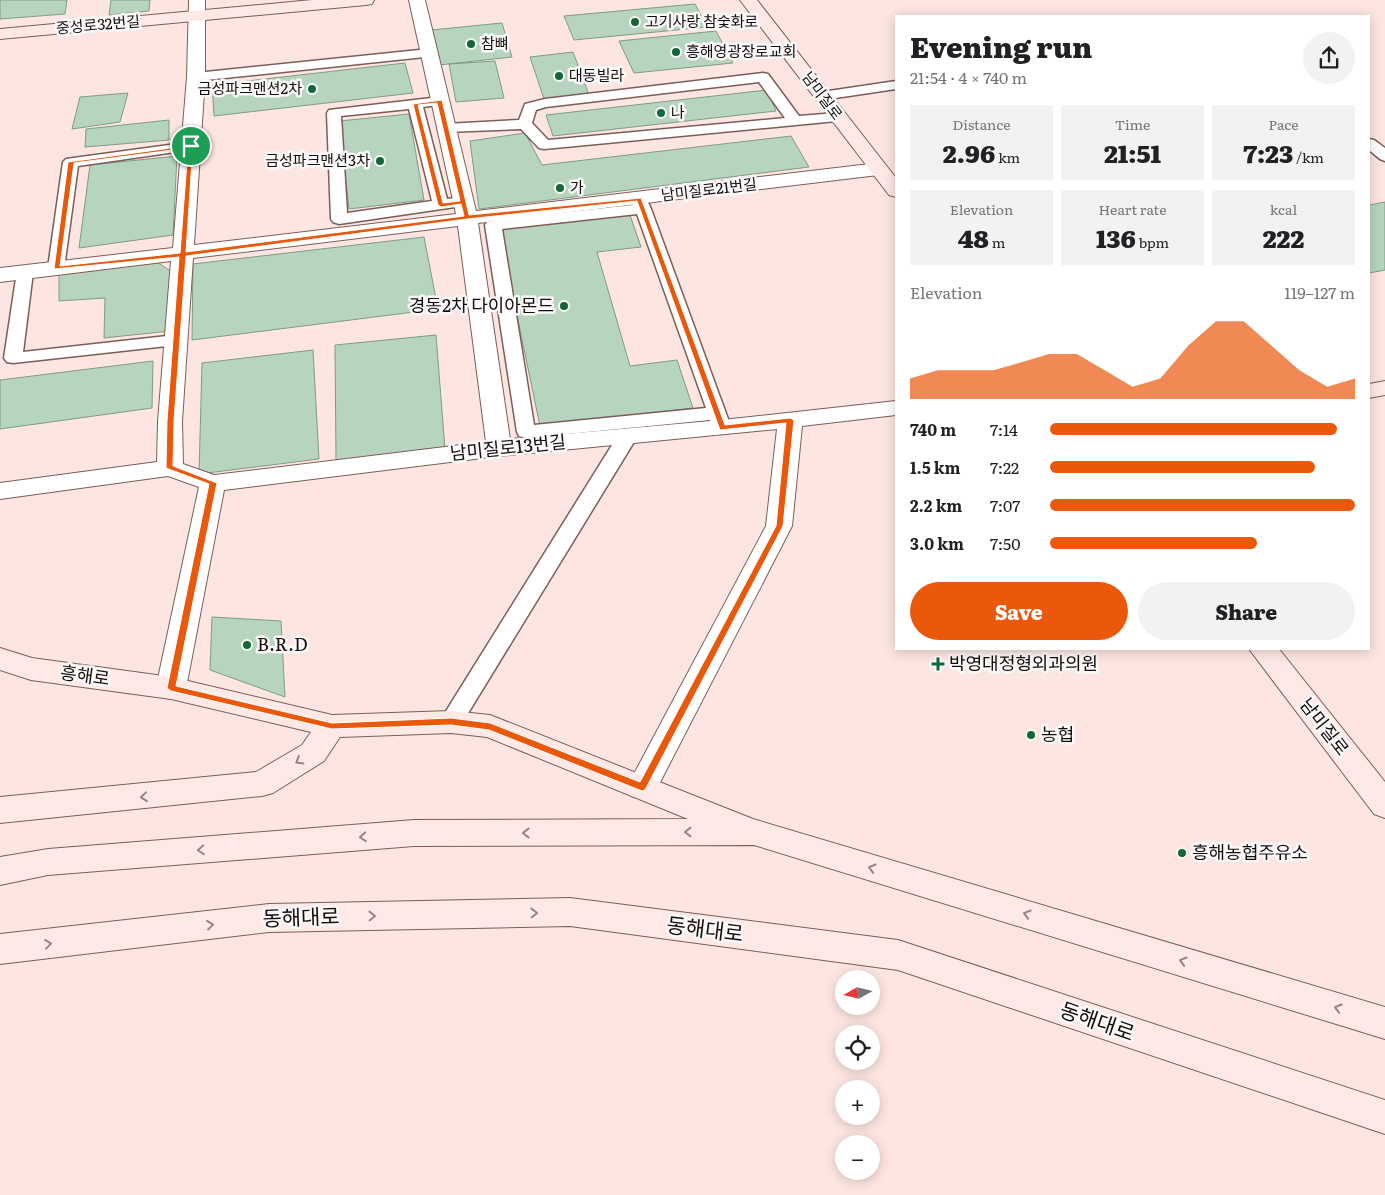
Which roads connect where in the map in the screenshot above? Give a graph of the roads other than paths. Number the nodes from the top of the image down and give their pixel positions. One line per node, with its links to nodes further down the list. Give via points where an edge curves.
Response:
1 (366, 0): 4 (street, 중성로32번길)
2 (417, 0): 6 (street)
3 (748, 0): 9 (street, 남미질로)
4 (197, 8): 5 (street, 중성로32번길); 7 (street)
5 (0, 34)
6 (429, 53): 7 (lane); 10 (street)
7 (196, 77): 17 (street)
8 (895, 85): 9 (lane)
9 (822, 96): 12 (street, 남미질로)
10 (440, 101): 11 (lane); 15 (street)
11 (415, 104): 22 (lane); 22 (lane, via 334,113 339,219)
12 (837, 117): 13 (lane); 19 (street, 남미질로)
13 (795, 121): 14 (lane, via 544,145); 14 (lane, via 763,77 544,103 530,106)
14 (525, 124): 15 (lane)
15 (446, 128): 23 (street)
16 (1370, 144): 18 (lane)
17 (191, 146): 25 (street); 26 (lane, via 71,162)
18 (1385, 156)
19 (878, 169): 20 (street, 남미질로); 21 (street, 남미질로21번길)
20 (895, 190)
21 (641, 204): 24 (street, 남미질로21번길); 34 (lane)
22 (441, 205): 23 (lane)
23 (465, 210): 24 (street, 남미질로21번길); 25 (street, 남미질로21번길); 36 (street)
24 (505, 218): 34 (lane, via 493,225 526,432)
25 (183, 254): 26 (street, 남미질로21번길); 29 (street)
26 (56, 268): 27 (street, 남미질로21번길)
27 (25, 272): 28 (street, 남미질로21번길); 29 (lane, via 13,358)
28 (0, 275)
29 (176, 340): 37 (street)
30 (1385, 388): 31 (street)
31 (1370, 391)
32 (895, 408): 33 (street, 남미질로13번길)
33 (790, 420): 34 (street, 남미질로13번길); 45 (street, via 779,526)
34 (719, 421): 35 (street, 남미질로13번길)
35 (627, 437): 36 (street, 남미질로13번길); 43 (lane)
36 (499, 448): 38 (street, 남미질로13번길)
37 (170, 468): 38 (street, 남미질로13번길); 39 (street)
38 (213, 483): 42 (street)
39 (0, 491)
40 (1264, 650): 46 (street, 남미질로)
41 (0, 659): 42 (street, 흥해로, via 32,669)
42 (171, 688): 44 (street, 흥해로)
43 (451, 722): 44 (street, 흥해로); 45 (street, 흥해로, via 490,726)
44 (332, 726): 47 (street, one-way to 47, via 313,753 262,784)
45 (642, 787): 48 (street, 흥해로)
46 (1385, 805)
47 (0, 810)
48 (754, 832): 49 (street, one-way to 49, via 414,833 48,862); 51 (street, one-way to 48)
49 (0, 871)
50 (0, 950): 52 (street, 동해대로, one-way to 52, via 269,918 570,912 898,955)
51 (1385, 1023)
52 (1385, 1117)

